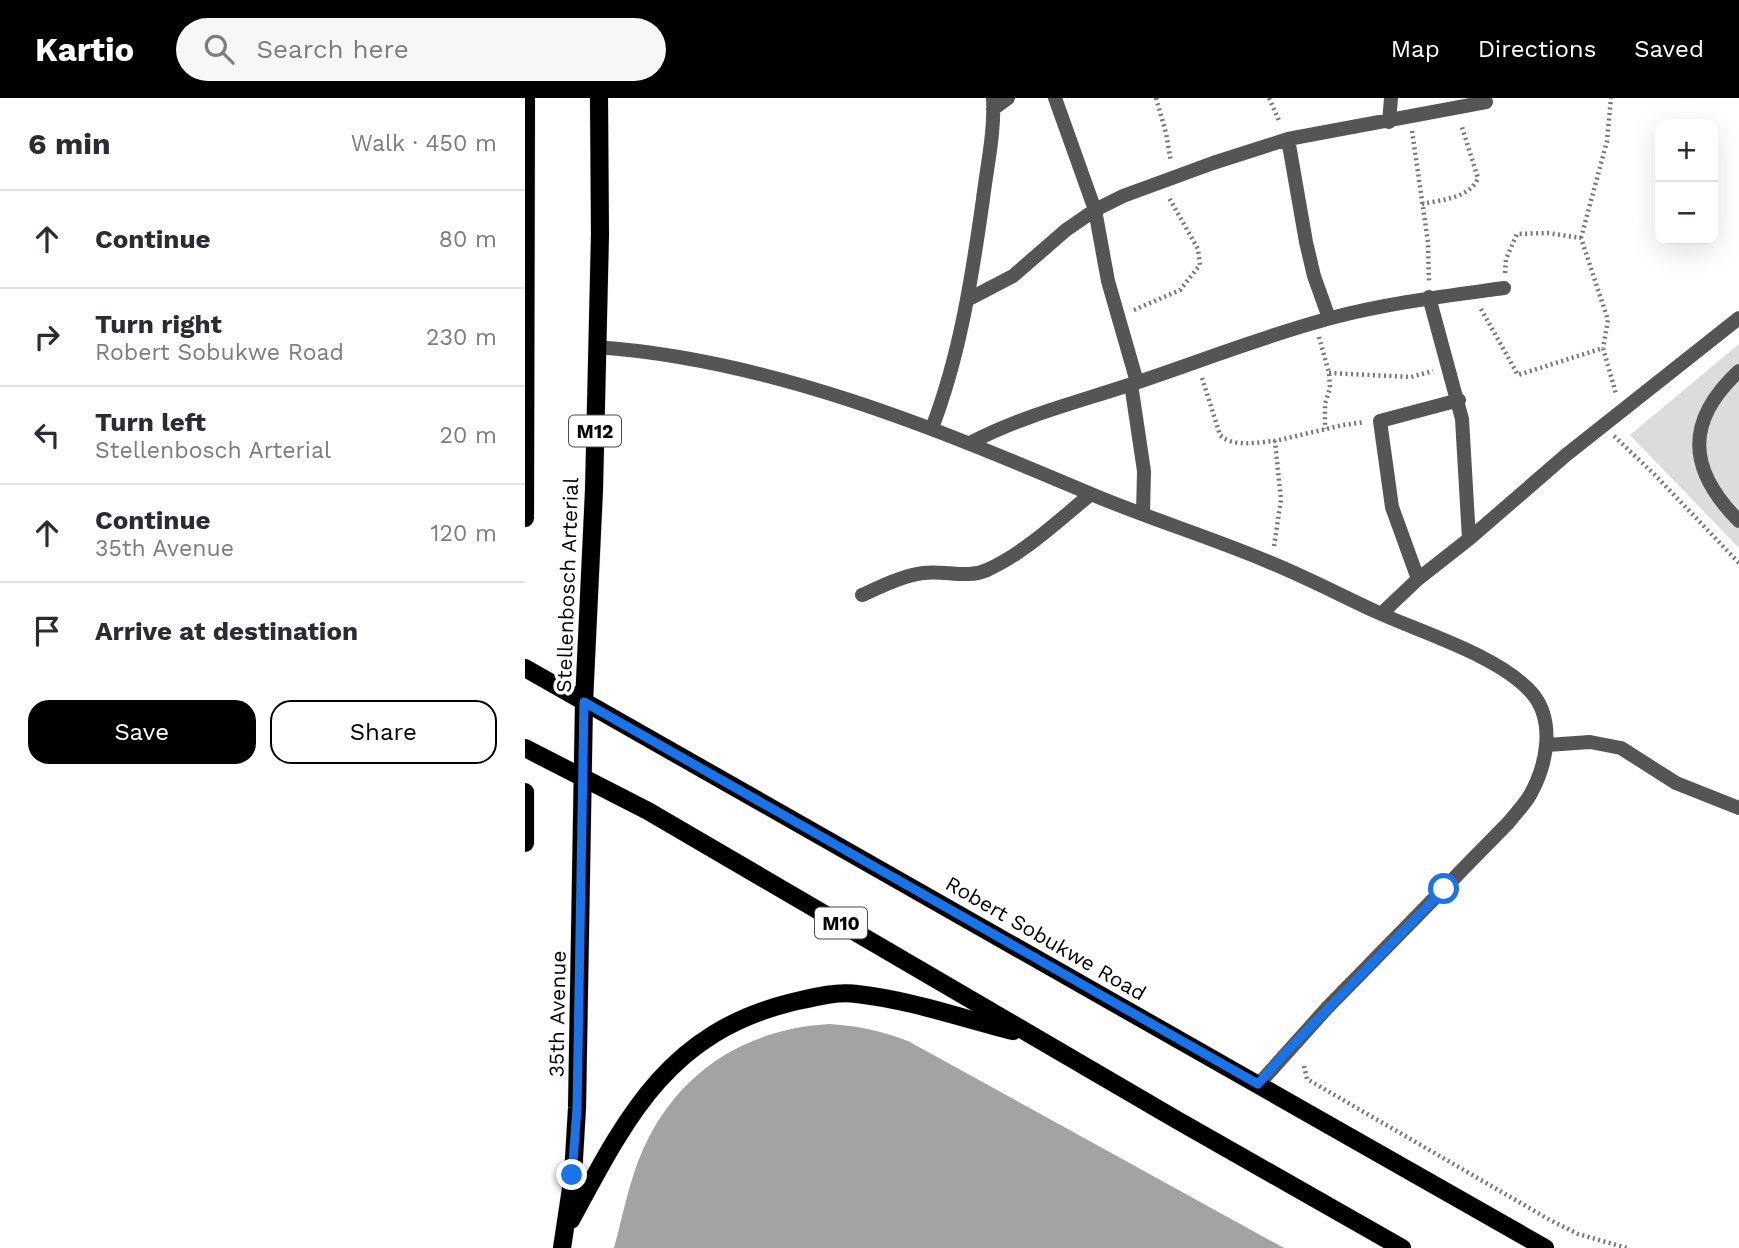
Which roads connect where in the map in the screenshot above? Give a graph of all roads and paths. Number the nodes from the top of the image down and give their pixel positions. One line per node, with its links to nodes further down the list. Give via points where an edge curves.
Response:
1 (526, 98): 43 (main road)
2 (599, 98): 26 (main road, Stellenbosch Arterial / M12)
3 (1008, 98): 10 (street)
4 (1055, 98): 17 (street)
5 (1156, 98): 15 (path, via 1166,133)
6 (1269, 98): 14 (path)
7 (1391, 98): 13 (street)
8 (1611, 98): 18 (path, via 1607,141)
9 (1486, 102): 11 (street)
10 (993, 103): 22 (street)
11 (1456, 108): 12 (street); 16 (path, via 1476,184 1459,195)
12 (1410, 117): 13 (street); 16 (path)
13 (1389, 121): 14 (street)
14 (1288, 139): 15 (street); 25 (street)
15 (1168, 180): 17 (street); 23 (path, via 1198,249 1199,265 1181,289)
16 (1422, 204): 21 (path)
17 (1095, 210): 22 (street, via 1013,276); 23 (street)
18 (1581, 238): 19 (path, via 1517,234 1506,259); 27 (path, via 1608,320)
19 (1504, 288): 20 (street)
20 (1473, 292): 21 (street); 27 (path, via 1518,375)
21 (1429, 297): 25 (street); 30 (street)
22 (967, 300): 37 (street)
23 (1117, 316): 32 (street)
24 (1739, 318): 34 (street)
25 (1322, 321): 28 (street); 31 (path)
26 (596, 347): 37 (street, via 742,369); 52 (main road, Stellenbosch Arterial / M12)
27 (1603, 348): 34 (path)
28 (1196, 362): 32 (street); 39 (path, via 1226,441)
29 (1739, 370): 44 (street, via 1710,402 1699,444 1708,482)
30 (1451, 372): 31 (path, via 1435,370 1411,377); 33 (street)
31 (1329, 373): 38 (path)
32 (1135, 383): 40 (street, via 1037,413); 42 (street, via 1144,471)
33 (1459, 401): 35 (street); 45 (street)
34 (1622, 412): 36 (street)
35 (1380, 421): 38 (path); 48 (street, via 1392,508)
36 (1603, 426): 45 (street); 47 (path)
37 (932, 428): 40 (street)
38 (1325, 429): 39 (path)
39 (1275, 441): 46 (path, via 1281,499)
40 (969, 443): 41 (street)
41 (1091, 494): 42 (street); 49 (street, via 1017,552 986,570 968,575 921,573)
42 (1143, 514): 46 (street)
43 (525, 518)
44 (1739, 521)
45 (1469, 539): 48 (street)
46 (1269, 562): 50 (street)
47 (1739, 563)
48 (1417, 579): 50 (street)
49 (862, 594)
50 (1381, 614): 53 (street, via 1448,641 1509,673 1533,693 1545,718)
51 (525, 668): 52 (main road, Robert Sobukwe Road)
52 (584, 702): 55 (main road, Stellenbosch Arterial / M12); 61 (main road, Robert Sobukwe Road)
53 (1547, 745): 57 (street, via 1590,742 1621,748 1676,783); 61 (street, via 1529,796 1509,822)
54 (525, 748): 55 (main road, M10)
55 (585, 779): 59 (main road, M10, via 648,811); 62 (main road, 35th Avenue / M12, via 577,1108)
56 (525, 792): 58 (main road)
57 (1739, 808)
58 (525, 843)
59 (1033, 1036): 62 (main road, via 854,993 818,996 759,1011 692,1047 647,1093 612,1142); 63 (main road, M10)
60 (1304, 1066): 65 (path, via 1307,1079 1486,1185 1578,1234)
61 (1258, 1084): 64 (main road, Robert Sobukwe Road)
62 (563, 1239)
63 (1402, 1248)
64 (1545, 1248)
65 (1627, 1248)

